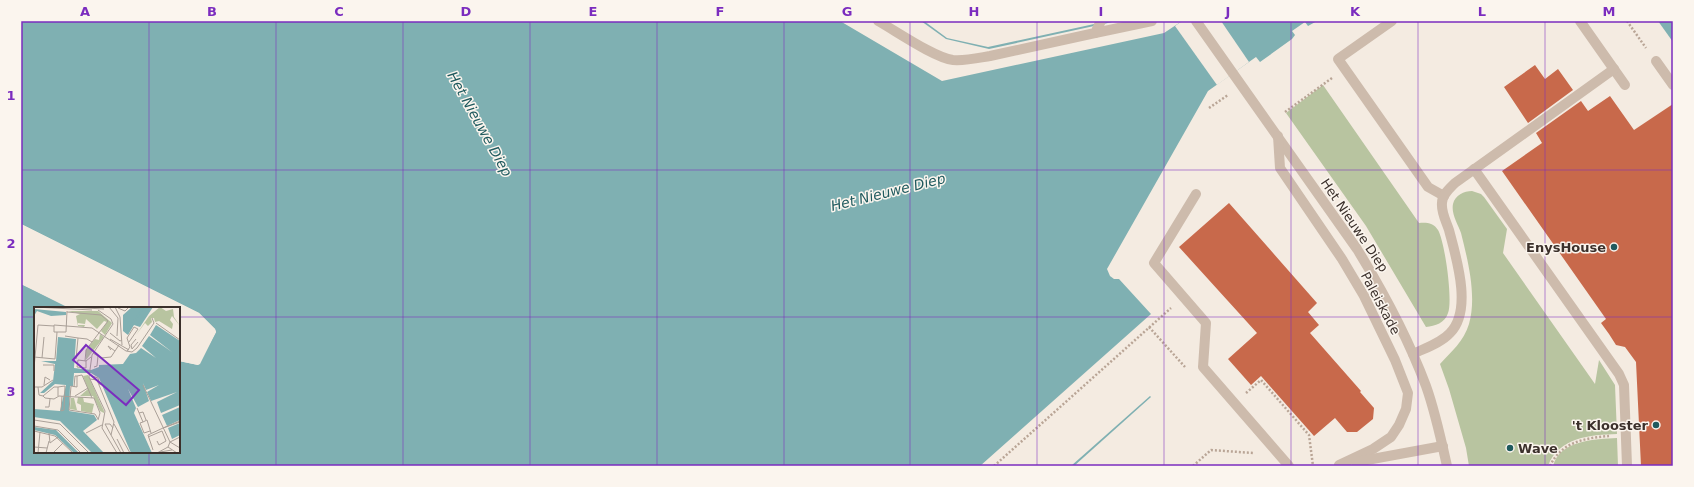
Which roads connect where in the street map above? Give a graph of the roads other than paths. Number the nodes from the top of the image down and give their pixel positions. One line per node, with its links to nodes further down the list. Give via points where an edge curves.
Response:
1 (878, 21): 7 (street, via 936,55 953,60 983,58)
2 (1101, 21): 7 (street)
3 (1152, 21): 7 (street)
4 (1196, 21): 12 (street, Het Nieuwe Diep)
5 (1392, 21): 15 (street, via 1338,59 1428,187)
6 (1580, 21): 9 (street)
7 (1095, 33)
8 (1656, 61): 11 (street)
9 (1614, 69): 10 (street); 13 (street)
10 (1625, 85)
11 (1673, 85)
12 (1278, 136): 16 (street, Het Nieuwe Diep, via 1357,249 1386,297); 18 (street, Paleiskade, via 1280,168 1342,258 1364,296 1408,393 1406,409 1391,437 1373,449)
13 (1474, 169): 15 (street, via 1455,183); 21 (street, via 1619,374 1624,385)
14 (1196, 194): 19 (street, via 1154,263 1206,323 1203,367)
15 (1444, 196): 16 (street, via 1442,212 1454,248 1462,300 1460,318 1450,334)
16 (1413, 354): 17 (street, Het Nieuwe Diep)
17 (1443, 446): 18 (street, Paleiskade); 20 (street, Het Nieuwe Diep)
18 (1336, 465)
19 (1289, 466)
20 (1447, 466)
21 (1627, 466)

